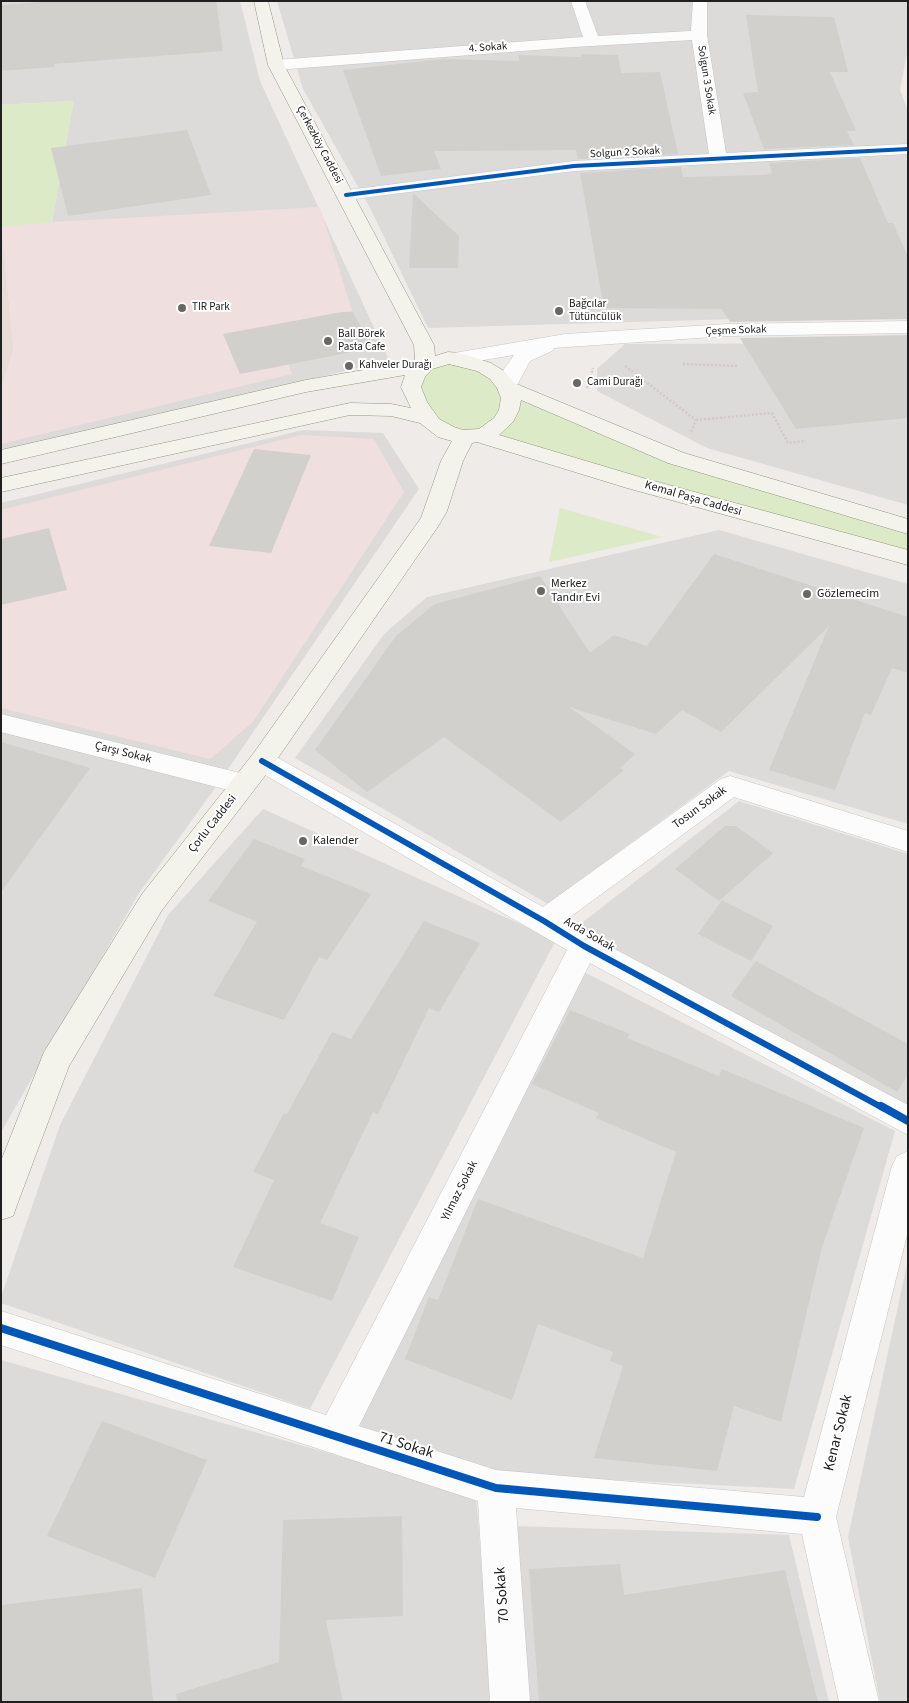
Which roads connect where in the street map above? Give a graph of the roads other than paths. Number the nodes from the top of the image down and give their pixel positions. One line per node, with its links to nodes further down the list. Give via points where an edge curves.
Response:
1 (261, 1): 6 (main road, Çerkezköy Caddesi)
2 (578, 1): 5 (street)
3 (700, 1): 4 (street, Solgun 3 Sokak)
4 (699, 35): 5 (street, 4. Sokak); 8 (street, Solgun 3 Sokak)
5 (592, 41): 6 (street, 4. Sokak)
6 (276, 65): 9 (main road, Çerkezköy Caddesi)
7 (908, 149): 8 (street, Solgun 2 Sokak)
8 (718, 158): 9 (street, Solgun 2 Sokak, via 574,166)
9 (346, 195): 12 (main road, Çerkezköy Caddesi)
10 (908, 327): 11 (street, Çeşme Sokak, via 727,330)
11 (565, 340): 13 (street); 14 (street, via 523,357)
12 (425, 355): 13 (main road); 15 (main road, via 411,387); 17 (main road)
13 (451, 358): 14 (main road, via 489,370)
14 (507, 387): 16 (main road, via 511,398 506,417 492,431); 19 (main road, via 676,458)
15 (426, 418): 16 (main road); 18 (main road, via 391,410 350,410 217,436)
16 (463, 435): 20 (main road, Kemal Paşa Caddesi); 22 (main road, Çorlu Caddesi, via 436,511)
17 (1, 457)
18 (1, 485)
19 (908, 526)
20 (908, 558)
21 (1, 723): 23 (street, Çarşı Sokak)
22 (262, 761): 23 (main road, Çorlu Caddesi); 25 (street, Arda Sokak)
23 (244, 784): 29 (main road, Çorlu Caddesi, via 152,902 56,1060)
24 (908, 842): 25 (street, Tosun Sokak, via 730,786)
25 (544, 921): 26 (street, Arda Sokak)
26 (584, 946): 27 (street, Arda Sokak); 31 (street, Yılmaz Sokak)
27 (908, 1122)
28 (908, 1166): 33 (street, Kenar Sokak)
29 (1, 1204)
30 (1, 1328): 31 (street, 71 Sokak)
31 (335, 1436): 32 (street, 71 Sokak)
32 (496, 1488): 33 (street, 71 Sokak); 34 (street, 70 Sokak)
33 (817, 1516): 35 (street, Kenar Sokak)
34 (510, 1702)
35 (858, 1702)

